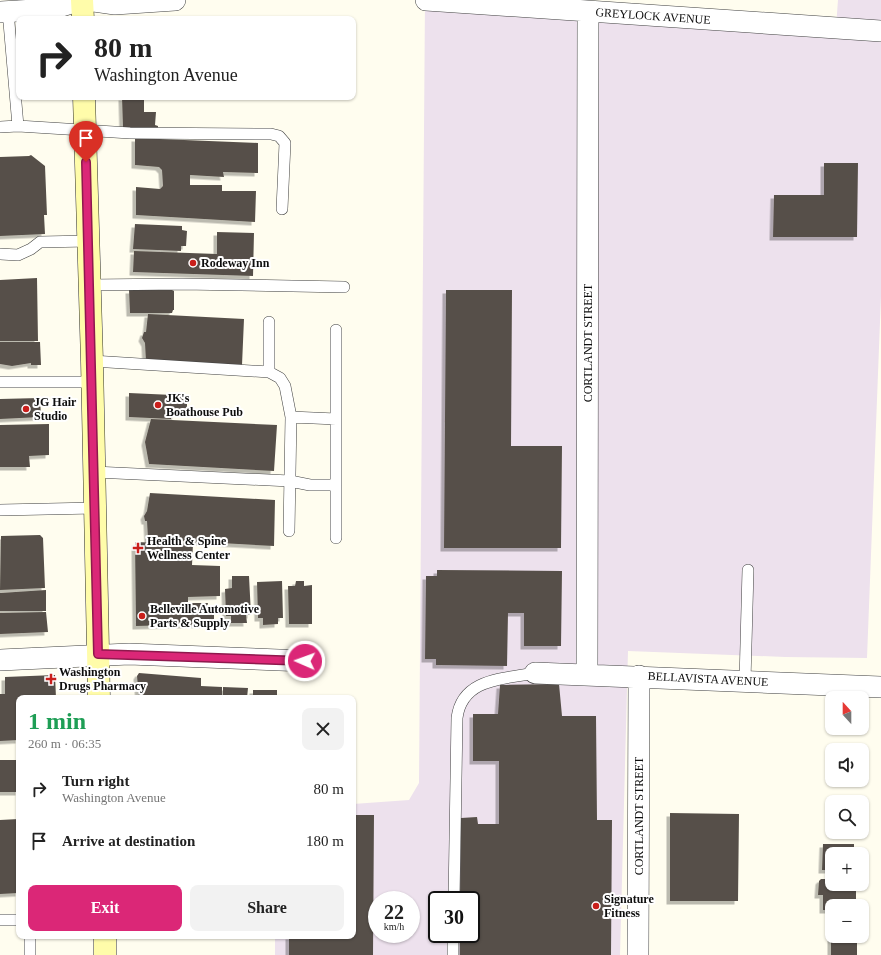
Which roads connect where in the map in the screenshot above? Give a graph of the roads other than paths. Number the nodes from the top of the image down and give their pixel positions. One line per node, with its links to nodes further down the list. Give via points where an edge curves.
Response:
1 (81, 0): 5 (street, via 52,9); 7 (main road)
2 (86, 0): 3 (street, via 115,4)
3 (175, 0)
4 (426, 0): 6 (street, GREYLOCK AVENUE)
5 (4, 12): 10 (lane)
6 (588, 12): 8 (street, GREYLOCK AVENUE); 37 (street, CORTLANDT STREET)
7 (83, 16)
8 (881, 31)
9 (84, 100): 12 (main road)
10 (18, 126): 11 (lane); 12 (lane)
11 (0, 127)
12 (85, 130): 13 (lane, via 279,136 285,143); 14 (main road)
13 (282, 209)
14 (88, 242): 15 (lane, via 40,242 18,255); 16 (main road)
15 (0, 254)
16 (89, 285): 17 (lane); 20 (main road)
17 (344, 287)
18 (269, 322): 21 (lane)
19 (336, 330): 24 (lane)
20 (92, 371): 21 (lane); 22 (lane); 25 (main road)
21 (269, 372): 23 (lane, via 280,378 285,386)
22 (0, 382)
23 (291, 417): 24 (lane); 26 (lane)
24 (336, 419): 27 (lane)
25 (94, 472): 26 (lane); 28 (main road)
26 (290, 481): 27 (lane); 30 (lane)
27 (336, 486): 31 (lane)
28 (95, 508): 29 (lane); 33 (main road)
29 (0, 510)
30 (289, 531)
31 (336, 538)
32 (748, 570): 39 (lane)
33 (98, 654): 34 (street, via 66,658); 35 (street); 41 (main road)
34 (0, 660)
35 (305, 661)
36 (535, 673): 37 (street, BELLAVISTA AVENUE); 42 (lane, via 487,682 470,691 460,703 457,718)
37 (587, 674): 38 (street, BELLAVISTA AVENUE)
38 (639, 676): 39 (street, BELLAVISTA AVENUE); 51 (street, CORTLANDT STREET)
39 (745, 681): 40 (street, BELLAVISTA AVENUE)
40 (881, 687)
41 (99, 695)
42 (454, 891)
43 (0, 920): 44 (lane)
44 (16, 920)
45 (30, 939): 48 (lane)
46 (105, 939): 49 (main road)
47 (453, 943): 50 (lane)
48 (30, 955)
49 (106, 955)
50 (453, 955)
51 (638, 955)

